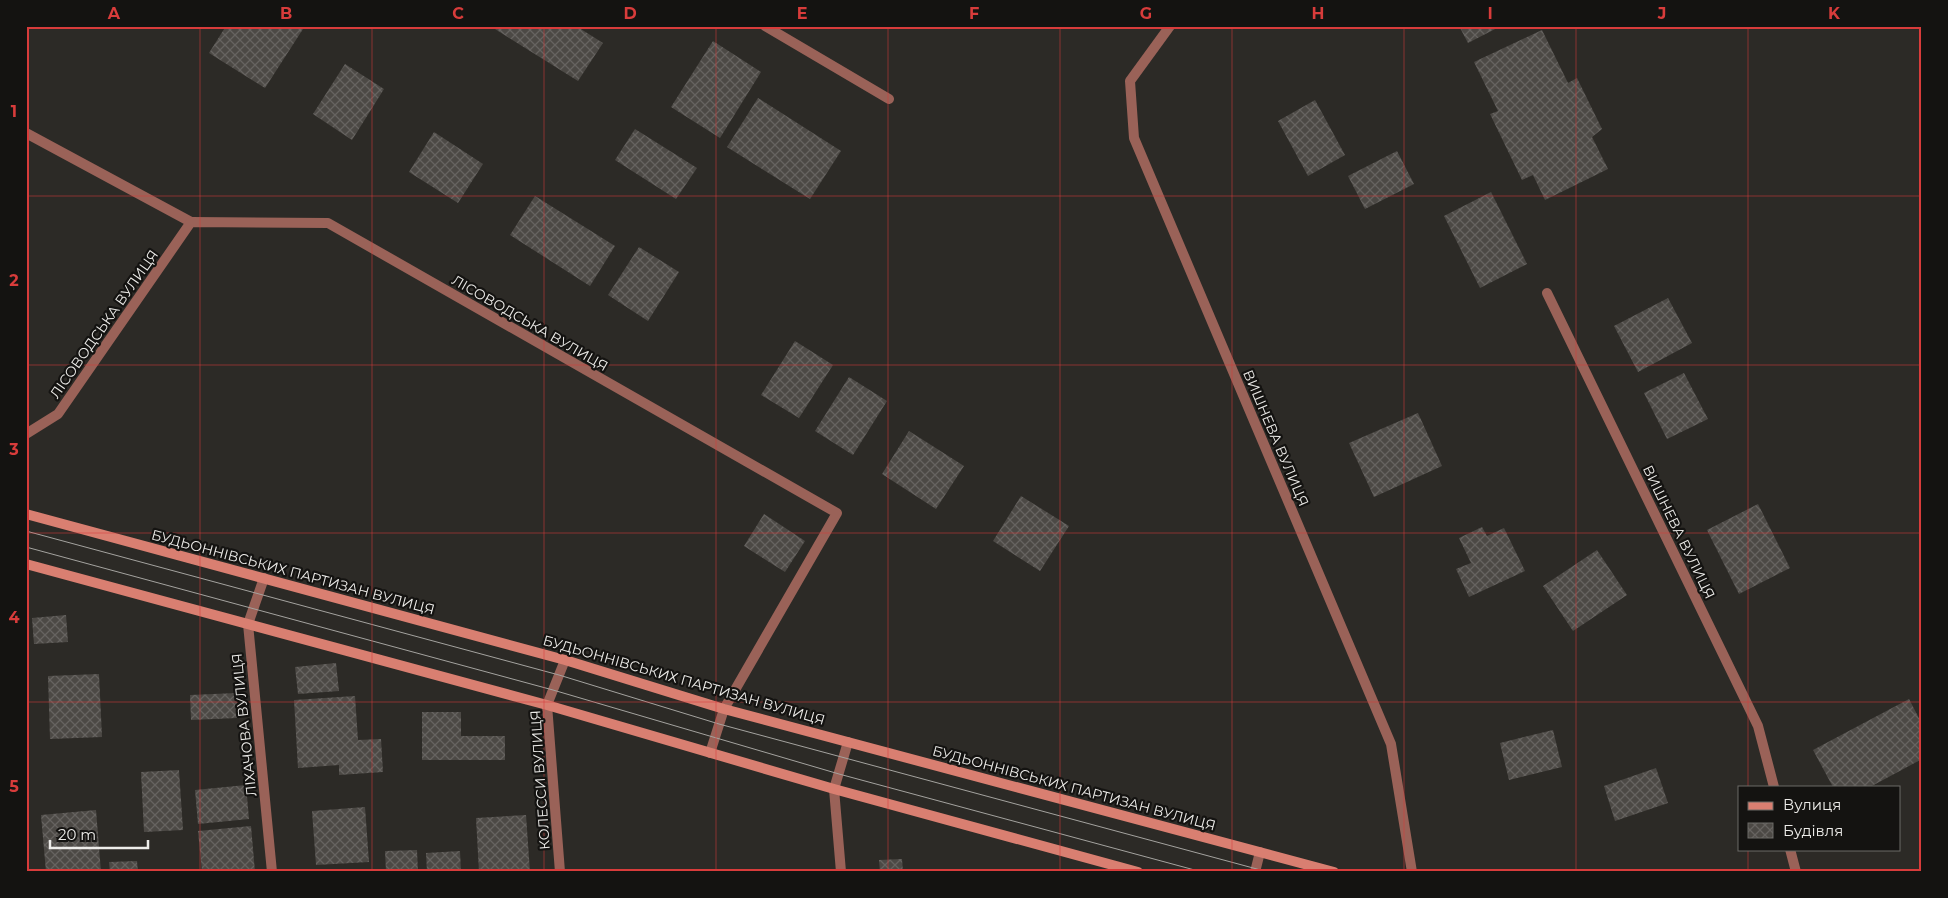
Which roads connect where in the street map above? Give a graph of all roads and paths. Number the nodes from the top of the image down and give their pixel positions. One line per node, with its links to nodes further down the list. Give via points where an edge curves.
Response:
1 (765, 26): 3 (street)
2 (1170, 26): 27 (street, ВИШНЕВА ВУЛИЦЯ, via 1130,82 1134,138 1391,744)
3 (889, 99)
4 (26, 133): 5 (street)
5 (191, 222): 7 (street, ЛІСОВОДСЬКА ВУЛИЦЯ, via 58,414); 14 (street, ЛІСОВОДСЬКА ВУЛИЦЯ, via 328,223 837,513)
6 (1547, 293): 17 (street, ВИШНЕВА ВУЛИЦЯ, via 1758,726)
7 (26, 434)
8 (26, 514): 10 (main road, БУДЬОННІВСЬКИХ ПАРТИЗАН ВУЛИЦЯ)
9 (26, 564): 11 (main road)
10 (264, 578): 11 (street, ЛІХАЧОВА ВУЛИЦЯ); 12 (main road, БУДЬОННІВСЬКИХ ПАРТИЗАН ВУЛИЦЯ)
11 (248, 624): 13 (main road); 21 (street, ЛІХАЧОВА ВУЛИЦЯ)
12 (565, 660): 13 (street, КОЛЕССИ ВУЛИЦЯ); 14 (main road, БУДЬОННІВСЬКИХ ПАРТИЗАН ВУЛИЦЯ)
13 (548, 705): 16 (main road); 22 (street, КОЛЕССИ ВУЛИЦЯ)
14 (724, 709): 15 (main road, БУДЬОННІВСЬКИХ ПАРТИЗАН ВУЛИЦЯ); 16 (street, ЛІСОВОДСЬКА ВУЛИЦЯ)
15 (848, 742): 18 (street); 20 (main road, БУДЬОННІВСЬКИХ ПАРТИЗАН ВУЛИЦЯ)
16 (710, 752): 18 (main road)
17 (1774, 786)
18 (834, 789): 23 (street); 24 (main road)
19 (1790, 850): 28 (street)
20 (1260, 852): 25 (street); 26 (main road, БУДЬОННІВСЬКИХ ПАРТИЗАН ВУЛИЦЯ)
21 (272, 872)
22 (560, 872)
23 (841, 872)
24 (1138, 872)
25 (1255, 872)
26 (1334, 872)
27 (1412, 872)
28 (1796, 872)

